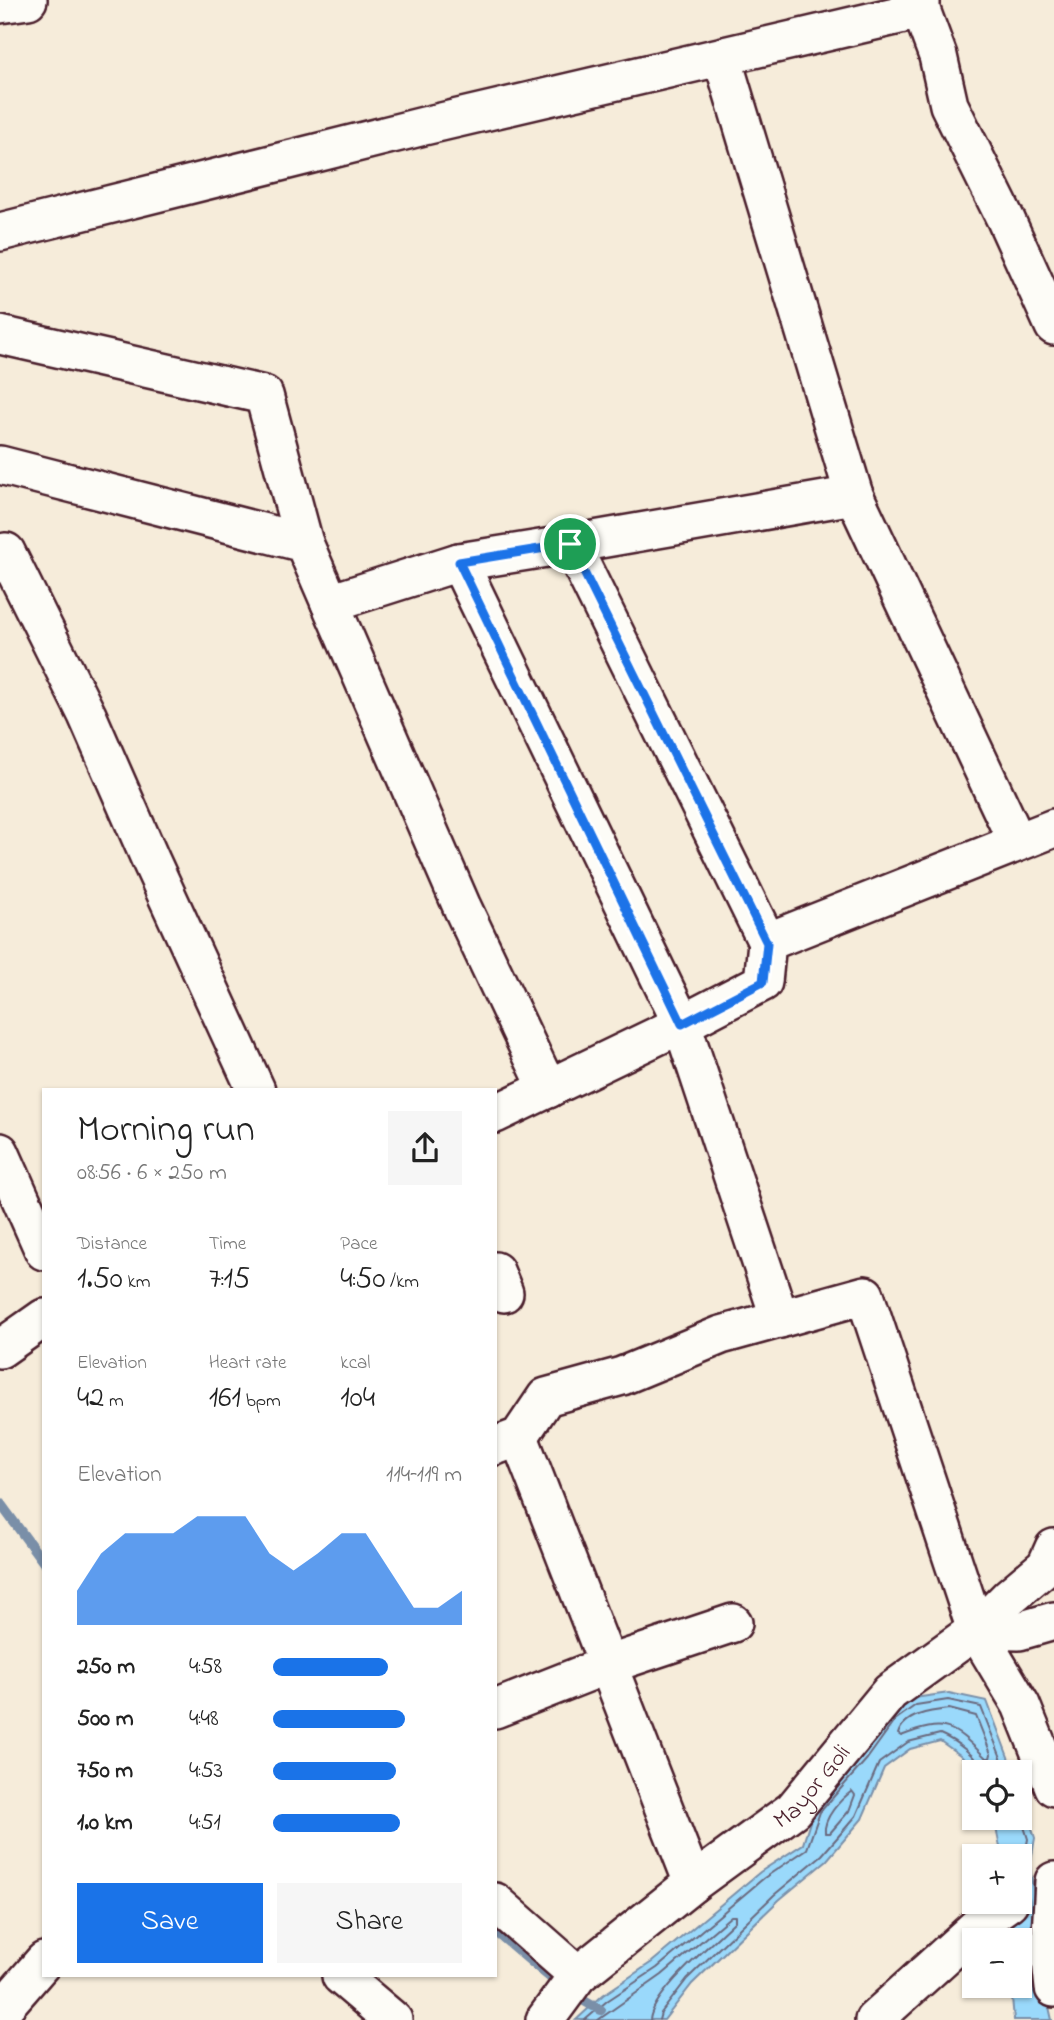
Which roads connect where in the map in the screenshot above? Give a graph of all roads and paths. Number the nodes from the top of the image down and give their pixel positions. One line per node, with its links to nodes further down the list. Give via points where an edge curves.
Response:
1 (28, 0): 2 (street)
2 (0, 4)
3 (921, 5): 4 (street); 6 (street, via 949,105)
4 (722, 57): 5 (street); 9 (street)
5 (0, 232)
6 (1054, 326)
7 (0, 335): 10 (street, via 264,395)
8 (0, 465): 10 (street)
9 (854, 495): 11 (street); 16 (street)
10 (304, 543): 14 (street)
11 (570, 544): 13 (street); 17 (street)
12 (2, 549): 19 (street, via 87,715)
13 (459, 562): 14 (street); 18 (street)
14 (330, 603): 20 (street, via 461,907)
15 (1054, 828): 16 (street)
16 (1017, 842): 17 (street)
17 (767, 943): 18 (street, via 763,982)
18 (682, 1024): 20 (street); 24 (street)
19 (255, 1088)
20 (548, 1089): 21 (street)
21 (497, 1113)
22 (0, 1152): 23 (street)
23 (42, 1246)
24 (779, 1319): 27 (street, via 722,1335 622,1376 546,1397); 31 (street, via 865,1295)
25 (42, 1323): 26 (street)
26 (0, 1349)
27 (507, 1442): 32 (street)
28 (1054, 1548): 31 (street, Mayor Goli, via 1046,1566)
29 (1054, 1621): 31 (street, via 1019,1631)
30 (733, 1623): 32 (street)
31 (976, 1630): 34 (street, via 1021,1706); 37 (street, Mayor Goli, via 890,1692 793,1810)
32 (607, 1665): 33 (street); 37 (street)
33 (497, 1708)
34 (1054, 1787)
35 (1054, 1871): 38 (street)
36 (1054, 1881): 44 (street, via 1049,1952)
37 (693, 1884): 43 (street, Mayor Goli)
38 (1032, 1887)
39 (497, 1904): 43 (street)
40 (993, 1914): 48 (street)
41 (42, 1964): 45 (street)
42 (342, 1977): 46 (street)
43 (576, 1977): 47 (street, Mayor Goli)
44 (1054, 1988)
45 (9, 2011)
46 (393, 2020)
47 (545, 2020)
48 (874, 2020)

